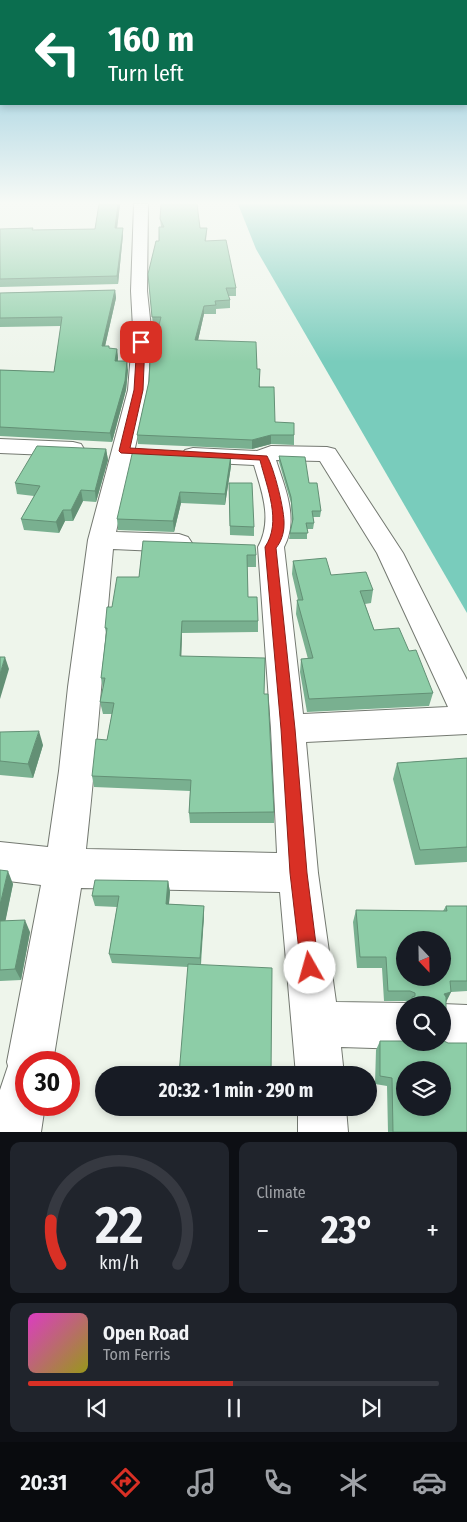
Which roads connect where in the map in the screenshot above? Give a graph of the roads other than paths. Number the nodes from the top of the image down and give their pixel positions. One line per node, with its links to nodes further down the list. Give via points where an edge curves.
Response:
1 (140, 257): 2 (street)
2 (140, 291): 3 (street); 5 (street, via 142,328 138,390)
3 (121, 292)
4 (0, 446): 5 (street)
5 (117, 451): 8 (street)
6 (173, 454): 7 (street)
7 (264, 458): 10 (street, via 271,453 327,454 390,553); 12 (street, via 279,525 275,542 261,547)
8 (101, 540): 9 (street); 14 (street)
9 (201, 544)
10 (467, 713)
11 (467, 720): 12 (street)
12 (288, 729): 15 (street)
13 (0, 861): 14 (street)
14 (64, 868): 15 (street); 20 (street)
15 (298, 873): 16 (street)
16 (316, 1024): 17 (street); 21 (street)
17 (396, 1026)
18 (451, 1027): 19 (street)
19 (467, 1028)
20 (32, 1051)
21 (319, 1066)
22 (19, 1116): 24 (street)
23 (322, 1116): 25 (street)
24 (16, 1132)
25 (323, 1132)

